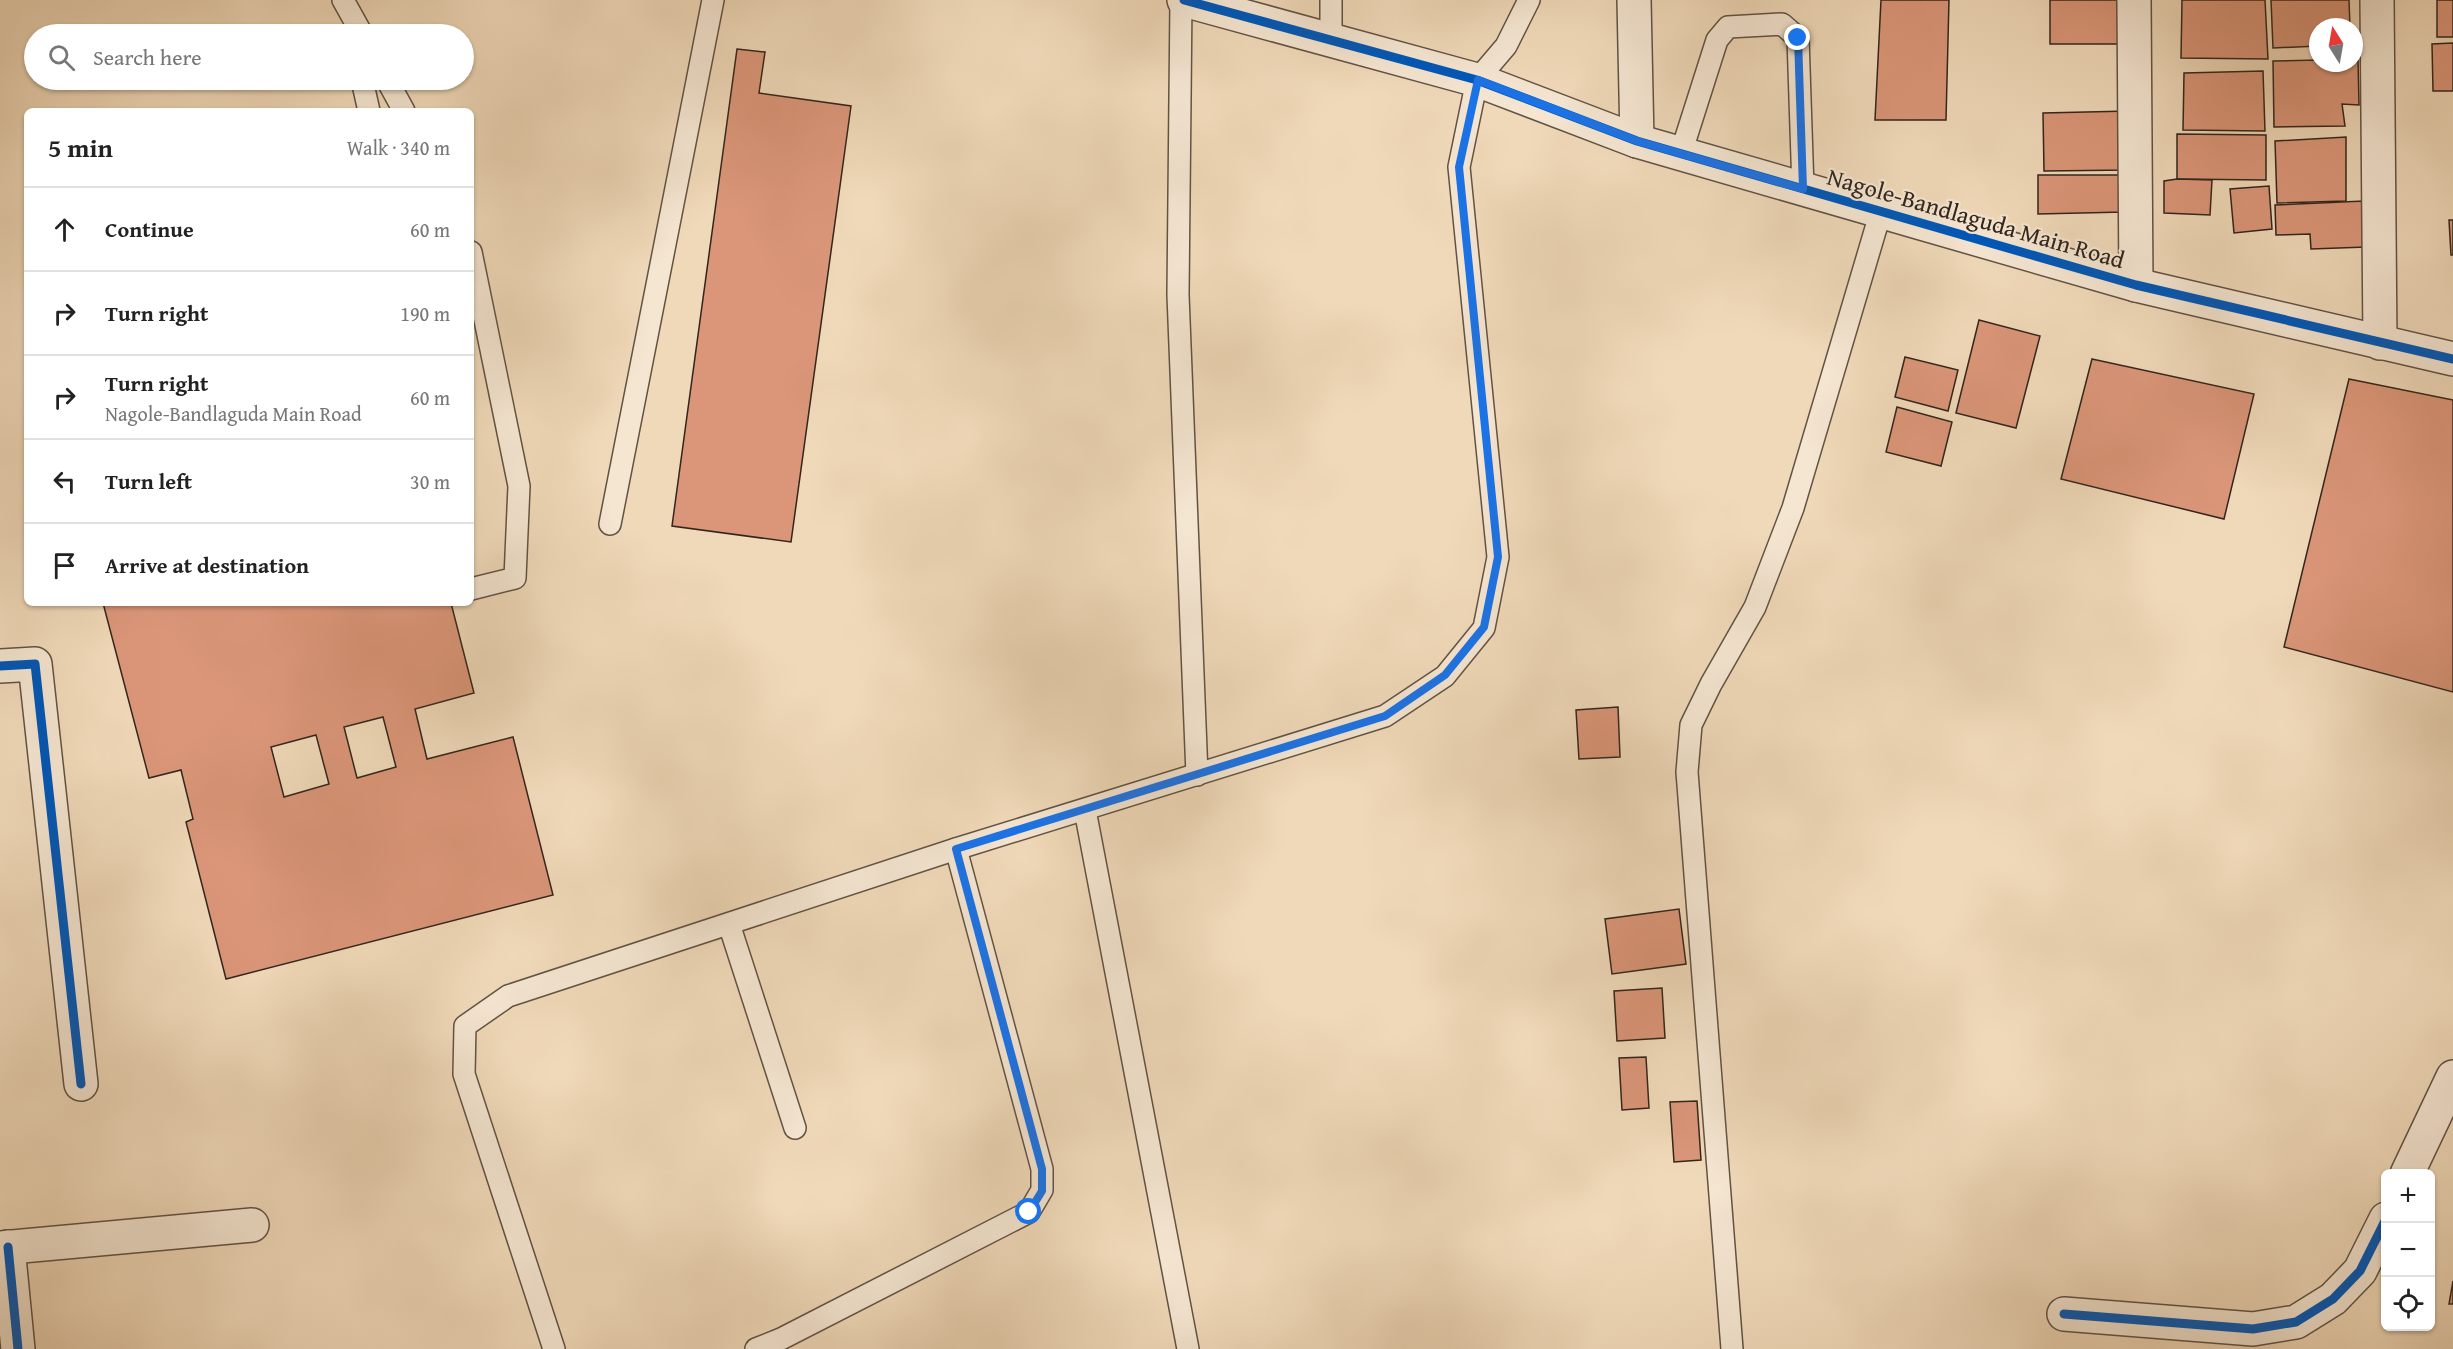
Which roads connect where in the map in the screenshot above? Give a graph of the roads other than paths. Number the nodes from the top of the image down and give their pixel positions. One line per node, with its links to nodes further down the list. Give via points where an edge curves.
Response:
1 (343, 0): 9 (lane); 10 (lane)
2 (713, 0): 25 (lane)
3 (1182, 0): 11 (street, Nagole-Bandlaguda Main Road); 28 (lane, via 1178,295)
4 (1331, 0): 11 (lane)
5 (1529, 0): 12 (lane, via 1506,46)
6 (1634, 0): 17 (street)
7 (2134, 0): 22 (street)
8 (2377, 0): 23 (street)
9 (349, 24)
10 (356, 24)
11 (1331, 40): 12 (street, Nagole-Bandlaguda Main Road)
12 (1478, 80): 17 (street, Nagole-Bandlaguda Main Road); 28 (lane, via 1459,167 1498,557 1484,627 1445,675 1385,716)
13 (364, 90): 15 (lane)
14 (392, 90): 16 (lane)
15 (368, 108)
16 (402, 108)
17 (1637, 141): 18 (street, Nagole-Bandlaguda Main Road)
18 (1681, 153): 19 (street, Nagole-Bandlaguda Main Road); 19 (lane, via 1717,40 1728,27 1782,24 1798,38)
19 (1803, 189): 20 (street, Nagole-Bandlaguda Main Road)
20 (1881, 211): 22 (street, Nagole-Bandlaguda Main Road); 44 (lane, via 1793,508 1755,607 1691,725 1687,772)
21 (474, 267): 26 (lane, via 519,486 515,578)
22 (2136, 285): 23 (street, Nagole-Bandlaguda Main Road)
23 (2380, 343): 24 (street, Nagole-Bandlaguda Main Road)
24 (2453, 359)
25 (610, 524)
26 (474, 587)
27 (0, 666): 33 (street, via 35,664)
28 (1197, 776): 29 (lane)
29 (1085, 810): 30 (lane); 43 (lane)
30 (956, 849): 31 (lane); 42 (lane, via 1042,1169 1042,1191 1029,1212)
31 (729, 924): 34 (lane); 41 (lane, via 508,996 465,1026 464,1074)
32 (2453, 1077): 35 (street)
33 (81, 1084)
34 (795, 1128)
35 (2409, 1169)
36 (2383, 1223): 39 (street, via 2361,1271 2333,1299 2296,1322 2253,1329)
37 (252, 1225): 38 (street)
38 (4, 1247): 40 (street)
39 (2064, 1314)
40 (18, 1349)
41 (554, 1349)
42 (756, 1349)
43 (1188, 1349)
44 (1732, 1349)

